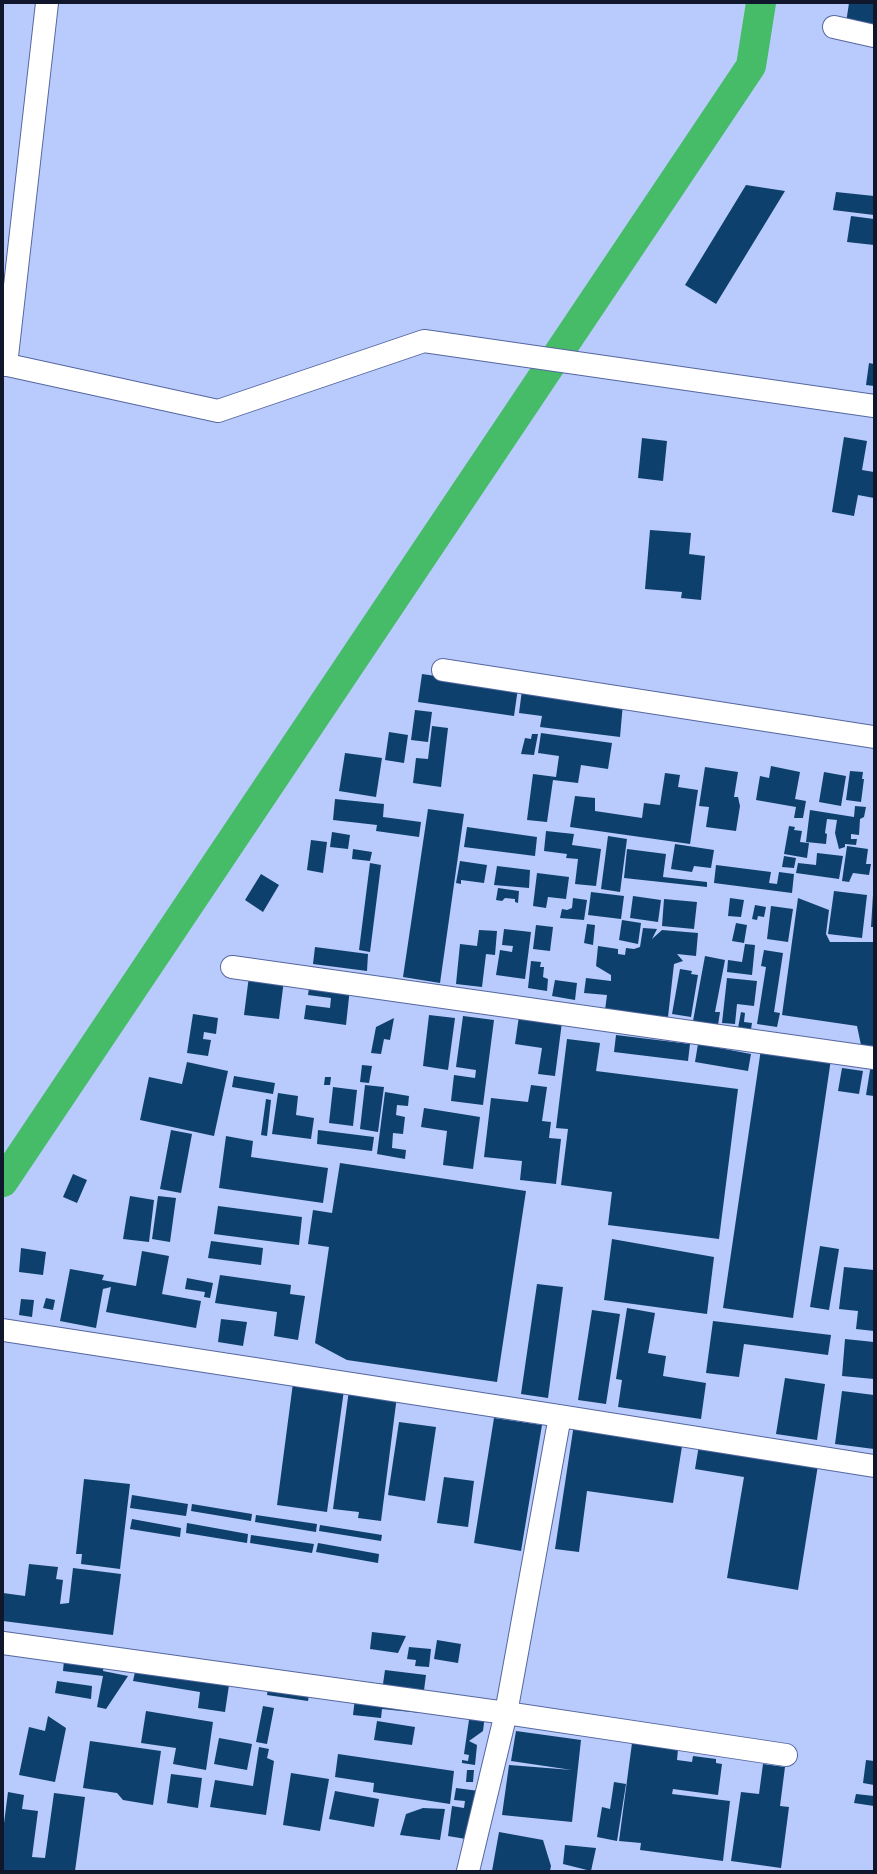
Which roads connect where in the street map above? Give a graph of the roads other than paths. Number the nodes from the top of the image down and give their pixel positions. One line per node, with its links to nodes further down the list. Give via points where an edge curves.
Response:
1 (47, 3): 4 (street)
2 (834, 27): 3 (street)
3 (874, 36)
4 (4, 364): 5 (street, via 218,411 424,341)
5 (874, 406)
6 (443, 670): 7 (street)
7 (874, 737)
8 (232, 967): 9 (street)
9 (874, 1058)
10 (3, 1330): 11 (street)
11 (560, 1416): 12 (street); 14 (street)
12 (874, 1466)
13 (3, 1643): 14 (street)
14 (506, 1713): 15 (street); 16 (street)
15 (786, 1755)
16 (468, 1871)

